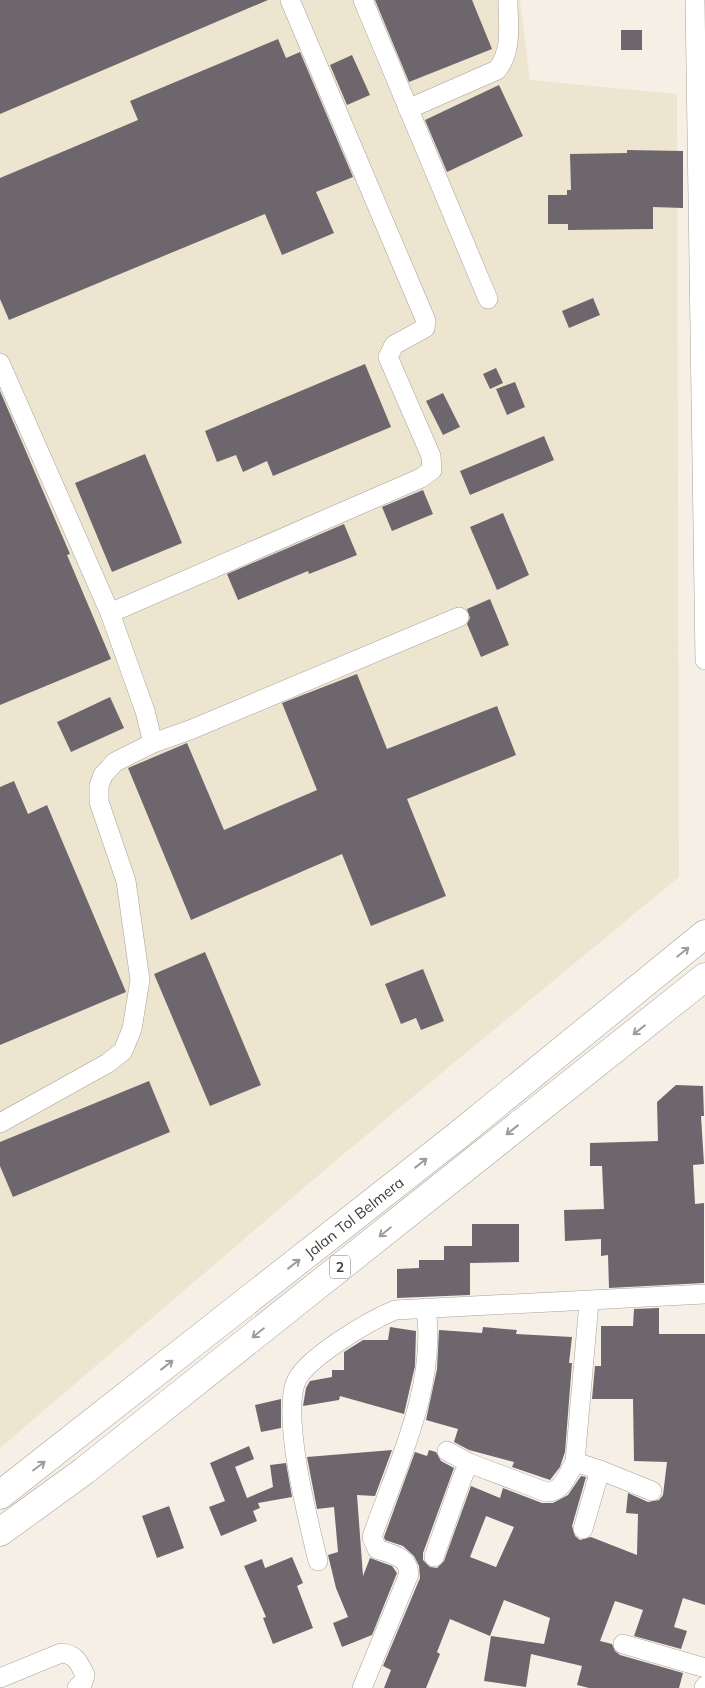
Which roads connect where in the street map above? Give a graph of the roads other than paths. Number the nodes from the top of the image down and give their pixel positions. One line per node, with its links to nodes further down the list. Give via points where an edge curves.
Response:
1 (290, 0): 10 (street, via 426,321 425,328 394,344 388,357 430,456 432,470 421,478)
2 (363, 0): 6 (street)
3 (508, 0): 6 (street, via 508,49 505,60 496,70)
4 (695, 0): 5 (street)
5 (701, 106): 9 (street)
6 (408, 109): 7 (street)
7 (488, 299)
8 (0, 363): 10 (street)
9 (703, 450): 12 (street)
10 (110, 613): 13 (street)
11 (459, 617): 13 (street)
12 (705, 660)
13 (154, 743): 16 (street, via 115,762 103,775 99,786 99,802 126,881 140,980 132,1028 123,1051 108,1063)
14 (705, 934): 25 (highway, Jalan Tol Belmera / 2, one-way to 14, via 433,1154)
15 (705, 978): 27 (highway, Jalan Tol Belmera / 2, one-way to 27, via 84,1471)
16 (0, 1123)
17 (705, 1294): 18 (street)
18 (589, 1302): 19 (street); 21 (street)
19 (426, 1308): 29 (street, via 395,1310 371,1320 327,1350 295,1383 294,1442); 34 (street, via 427,1353 421,1394 372,1537 377,1550 406,1562 409,1574)
20 (447, 1451): 22 (street)
21 (575, 1462): 22 (street, via 559,1489 553,1493); 23 (street)
22 (470, 1464): 28 (street)
23 (600, 1470): 24 (street); 26 (street)
24 (652, 1491)
25 (0, 1495)
26 (583, 1528)
27 (0, 1532)
28 (434, 1557)
29 (318, 1561)
30 (623, 1644): 31 (street)
31 (705, 1668)
32 (0, 1678): 33 (street, via 61,1653 70,1653 85,1675)
33 (77, 1688)
34 (362, 1688)

